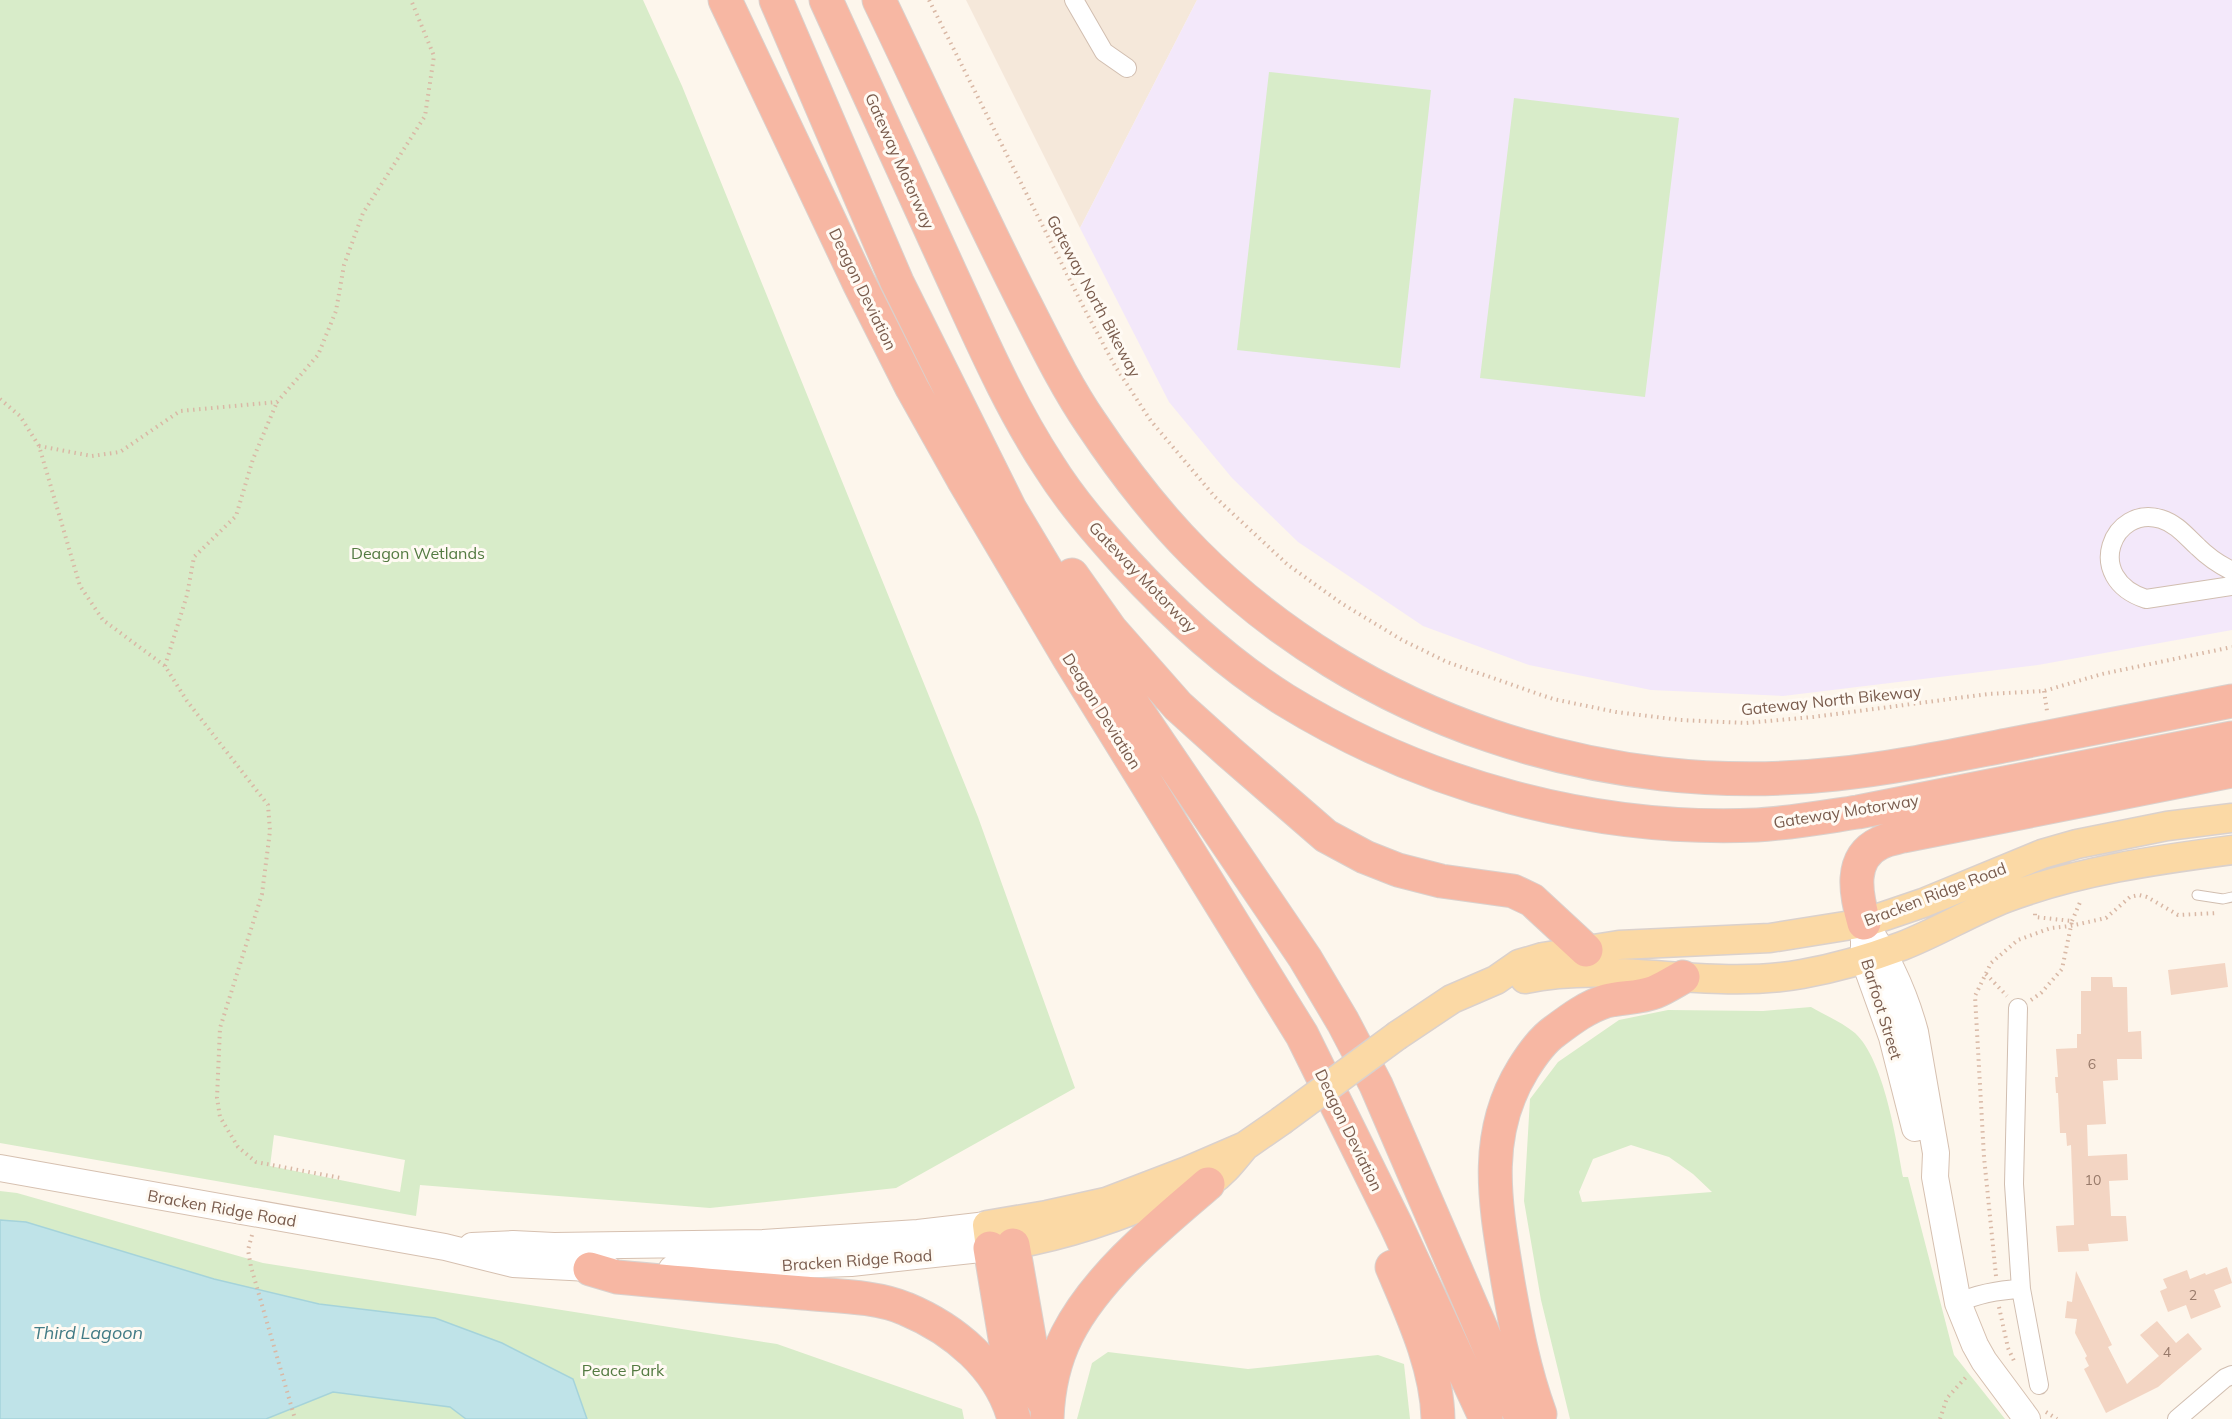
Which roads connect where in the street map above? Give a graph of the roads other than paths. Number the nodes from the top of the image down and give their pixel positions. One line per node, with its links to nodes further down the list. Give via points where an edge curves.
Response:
1 (725, 0): 24 (highway, Deagon Deviation, via 859,284 963,479 1302,1035)
2 (776, 0): 7 (highway, Deagon Deviation, via 897,282)
3 (826, 0): 11 (highway, Gateway Motorway, via 977,331 1048,466 1083,514 1146,585 1210,643 1284,699 1350,737 1429,771 1522,801 1599,816 1679,824 1759,825 1858,812)
4 (879, 0): 10 (highway, via 1005,265 1089,420 1138,487 1195,552 1253,604 1365,681 1425,711 1503,741 1566,758 1651,774 1746,779 1834,775 1915,763)
5 (1074, 0): 6 (street, via 1104,52)
6 (1127, 68)
7 (1010, 509): 19 (highway, via 1042,530 1111,630 1178,706 1326,836 1398,870 1441,881 1513,891 1532,900); 39 (highway, Deagon Deviation, via 1083,631 1286,929 1343,1022 1376,1085)
8 (2232, 571): 9 (street, via 2213,560 2172,523 2159,518 2129,522 2117,534 2109,560 2112,574 2121,586 2146,599)
9 (2232, 586)
10 (2232, 701)
11 (2232, 738)
12 (2232, 771): 18 (highway, via 1880,842 1866,852 1859,864 1857,897)
13 (2232, 818): 14 (main road, Bracken Ridge Road)
14 (2194, 839): 15 (main road, Bracken Ridge Road); 18 (main road, Bracken Ridge Road, via 2113,835 2042,854); 20 (main road, Bracken Ridge Road, via 2034,888)
15 (2232, 850)
16 (2197, 895): 17 (lane)
17 (2232, 897)
18 (1864, 923): 19 (main road, Bracken Ridge Road, via 1770,938); 20 (main road, Barfoot Street)
19 (1586, 950): 22 (main road, Bracken Ridge Road, via 1519,964)
20 (1874, 956): 21 (main road, Bracken Ridge Road, via 1766,979); 32 (main road, Barfoot Street, via 1922,1157 1935,1177)
21 (1683, 977): 22 (main road, Bracken Ridge Road, via 1589,972); 40 (highway, via 1653,993 1620,998 1584,1010 1552,1033 1518,1077 1502,1116 1494,1181 1498,1220 1520,1350)
22 (1496, 980): 25 (main road, Bracken Ridge Road, bridge, via 1452,999)
23 (2018, 1008): 31 (street, via 2014,1184)
24 (1353, 1138): 37 (highway, via 1352,1173 1424,1347); 38 (highway, Deagon Deviation)
25 (1245, 1146): 27 (main road, Bracken Ridge Road); 28 (main road, Bracken Ridge Road, via 1106,1202)
26 (0, 1168): 29 (main road, Bracken Ridge Road)
27 (1208, 1184): 28 (main road, Bracken Ridge Road, via 1192,1185 1102,1222 1044,1239); 36 (highway, via 1122,1263 1085,1305 1057,1358)
28 (1000, 1235): 29 (main road, Bracken Ridge Road, via 896,1235 763,1244); 30 (main road, Bracken Ridge Road, via 840,1263); 35 (highway, via 1013,1386); 36 (highway)
29 (445, 1247): 30 (main road, Bracken Ridge Road, via 513,1264)
30 (590, 1269): 35 (highway, via 617,1277 819,1294 905,1308 963,1342 990,1373)
31 (2021, 1289): 32 (street, via 1997,1290); 34 (street)
32 (1959, 1303): 41 (main road, Barfoot Street, via 1975,1345)
33 (2232, 1375): 42 (street)
34 (2039, 1385)
35 (1011, 1411)
36 (1047, 1413)
37 (1438, 1419)
38 (1485, 1419)
39 (1522, 1419)
40 (1542, 1419)
41 (2027, 1419)
42 (2177, 1419)

